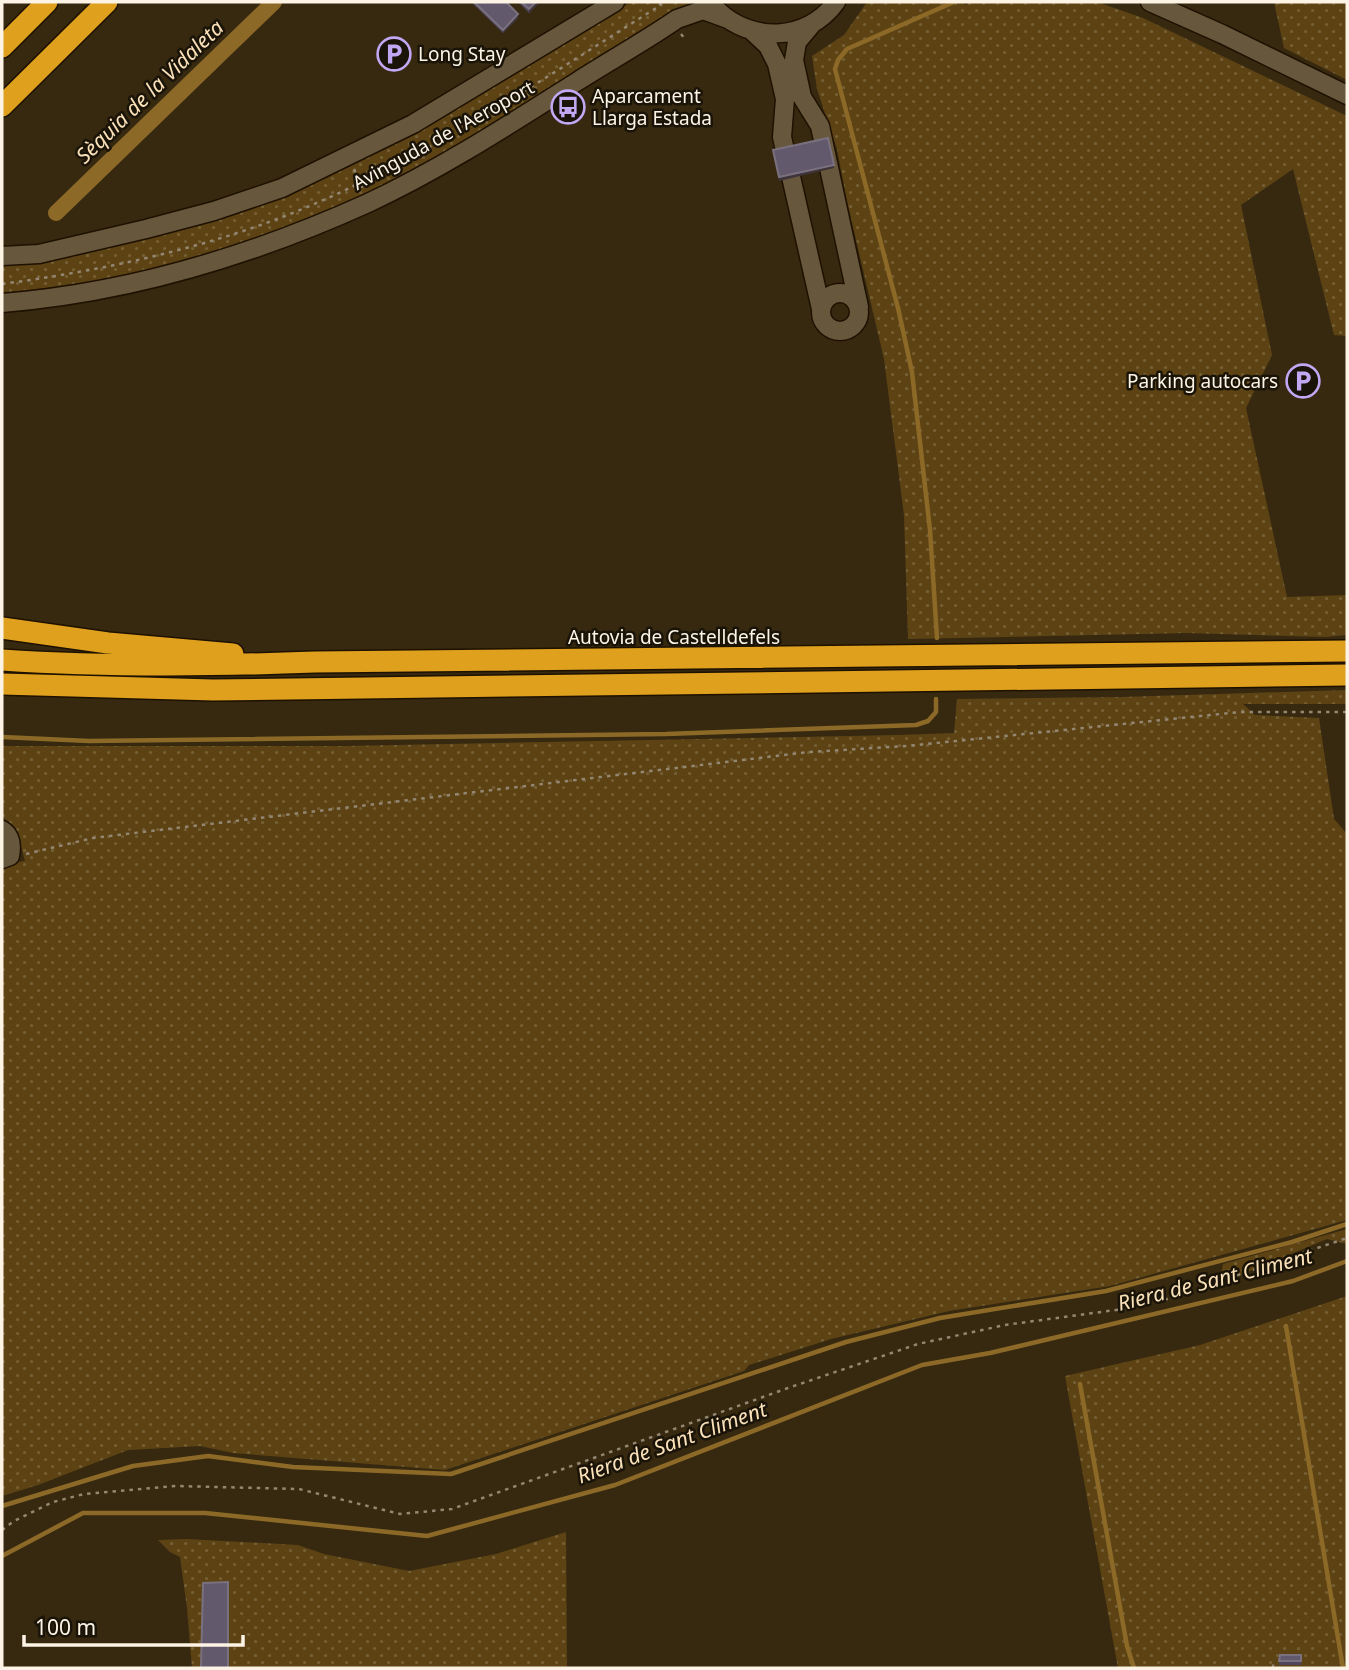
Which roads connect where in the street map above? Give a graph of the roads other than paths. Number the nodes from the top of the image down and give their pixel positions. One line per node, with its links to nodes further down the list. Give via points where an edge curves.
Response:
1 (47, 2): 10 (highway)
2 (107, 2): 12 (highway)
3 (615, 2): 13 (street, Avinguda de l'Aeroport, via 414,124 282,188 146,229 39,254)
4 (710, 2): 7 (street)
5 (836, 2): 8 (street)
6 (1150, 2): 11 (street)
7 (725, 18): 9 (street); 14 (street, Avinguda de l'Aeroport, via 703,10 677,19 500,130 369,202 290,236 153,278)
8 (812, 24): 9 (street, via 782,34); 15 (street, via 797,42 794,60 802,97 820,126)
9 (752, 32): 16 (street, via 768,46 778,64 785,99 782,137)
10 (2, 47)
11 (1347, 95)
12 (2, 106)
13 (2, 256)
14 (2, 303)
15 (859, 307): 16 (street, via 851,296 840,293 826,299); 16 (street, via 856,323 841,332 825,324)
16 (821, 309)
17 (2, 628): 20 (highway)
18 (1347, 651): 20 (highway, Autovia de Castelldefels)
19 (2, 660): 20 (highway, Autovia de Castelldefels, via 146,666)
20 (315, 662)
21 (1347, 675): 22 (highway, via 213,690)
22 (2, 684)
23 (2, 830): 24 (street, via 10,839)
24 (6, 857)

